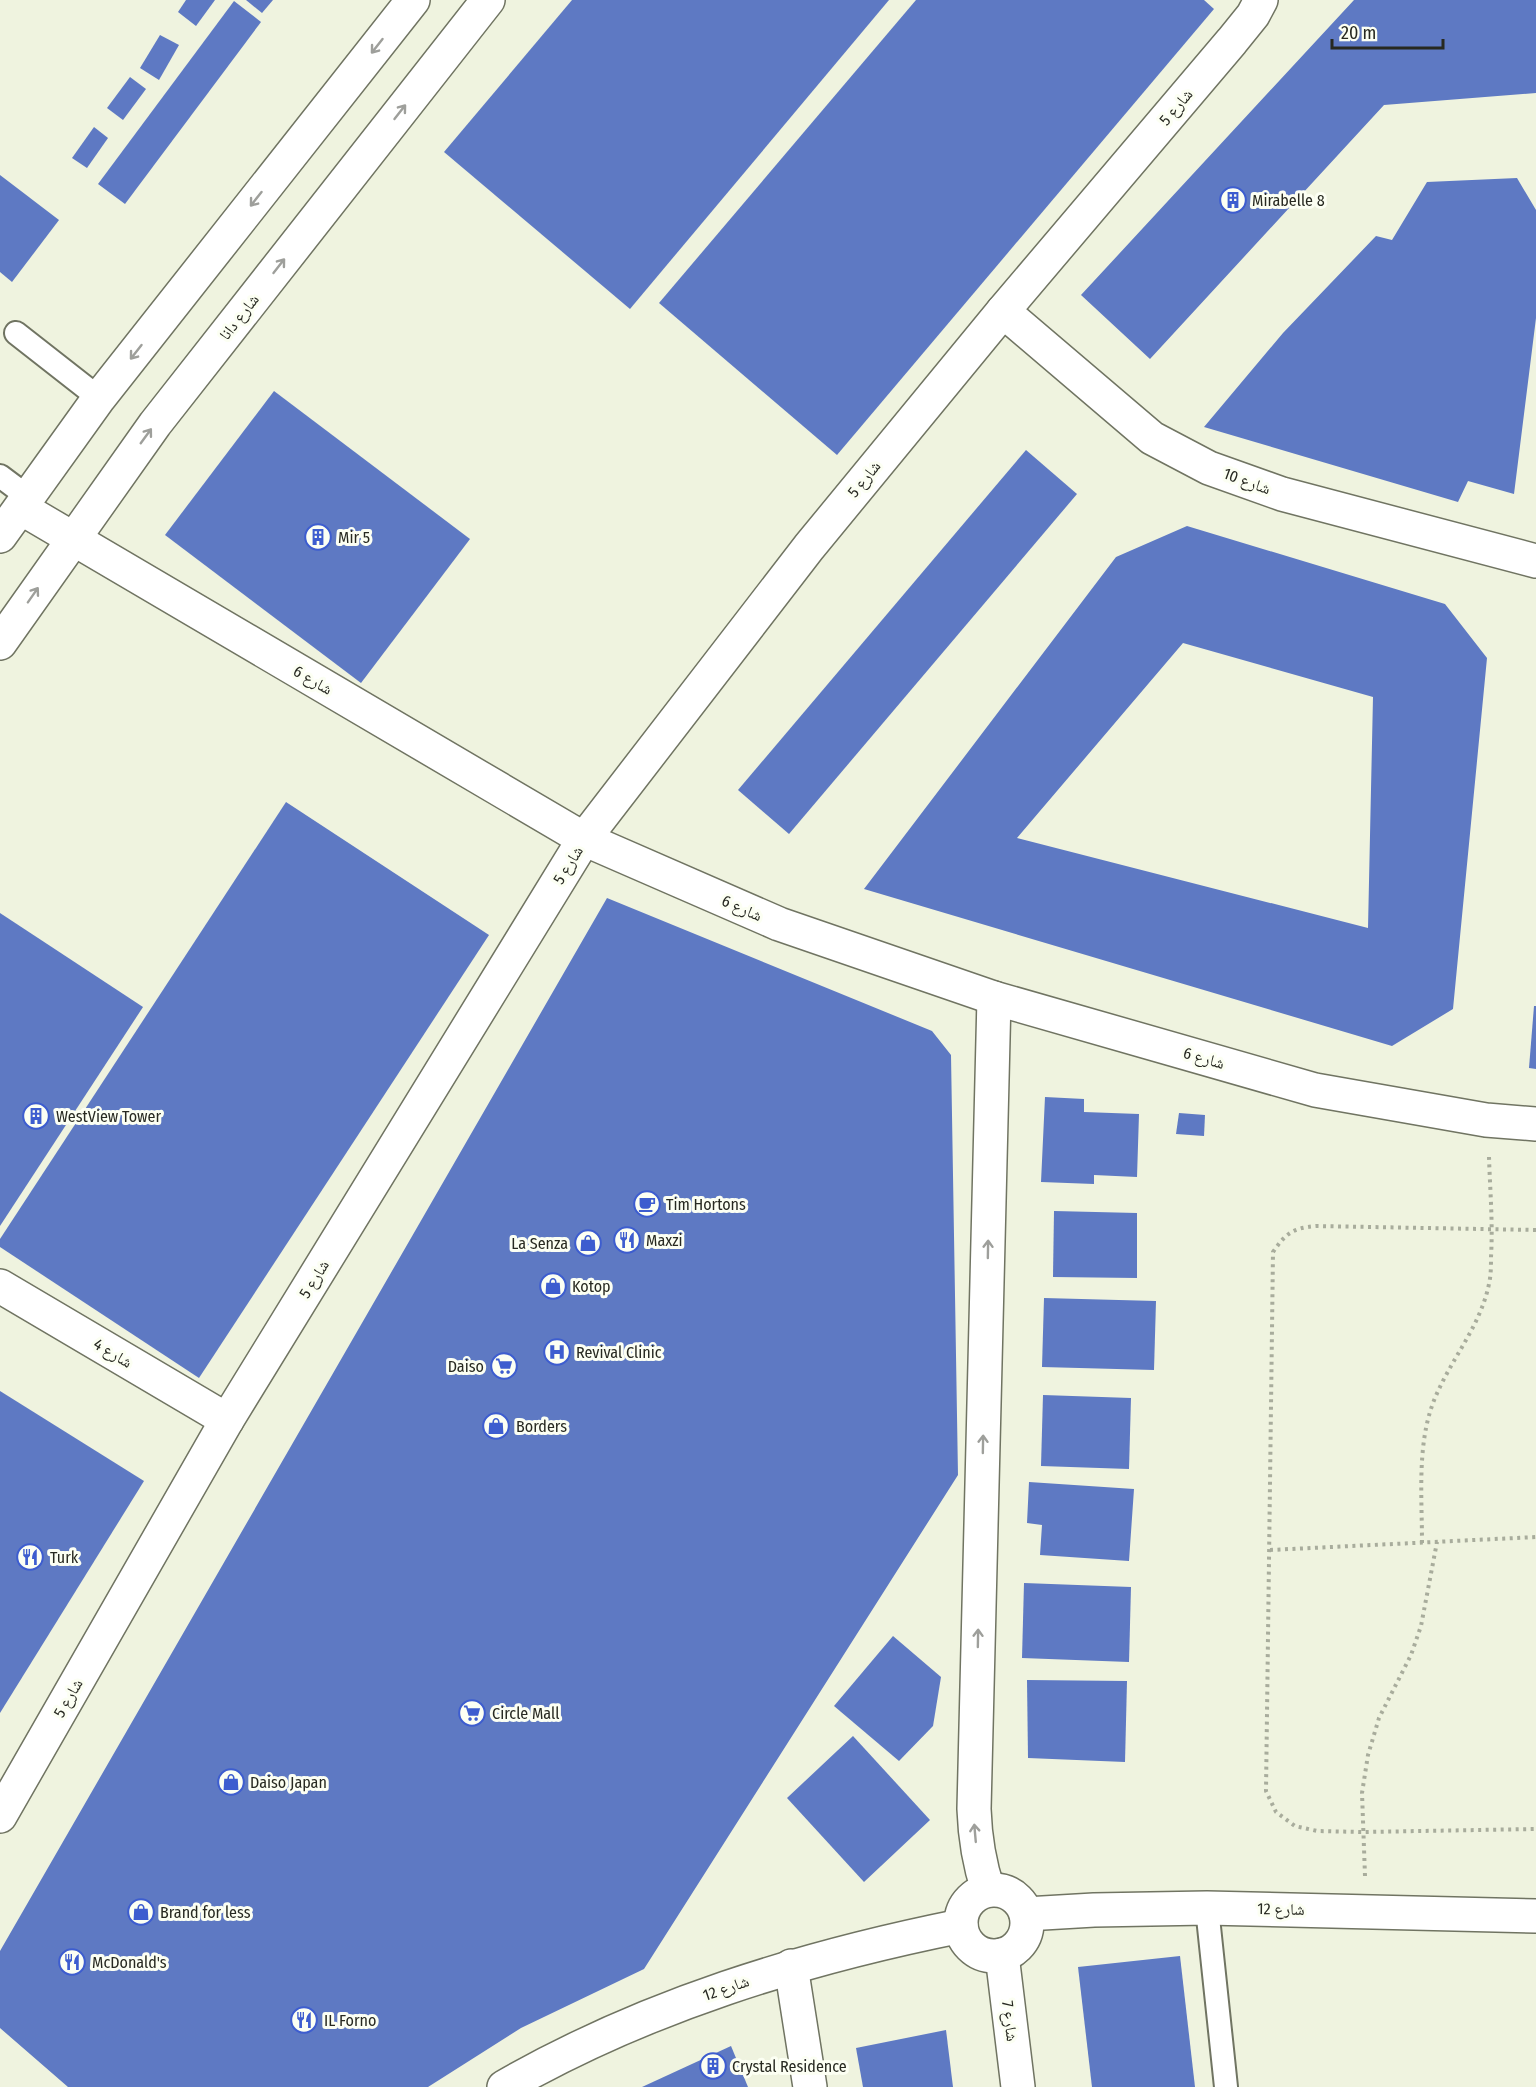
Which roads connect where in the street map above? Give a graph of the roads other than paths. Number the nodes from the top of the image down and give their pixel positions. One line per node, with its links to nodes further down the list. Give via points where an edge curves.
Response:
1 (413, 0): 6 (street, one-way to 6)
2 (488, 0): 10 (street, شارع دانا, one-way to 2, via 155,424)
3 (1261, 0): 4 (street, شارع 5, via 1232,41)
4 (1003, 311): 11 (street, شارع 10, via 1152,438 1209,468 1282,494); 13 (street, شارع 5, via 808,547)
5 (16, 333): 6 (lane)
6 (99, 398): 8 (street)
7 (0, 476): 8 (lane)
8 (24, 502): 9 (street); 10 (street, شارع 6)
9 (0, 536)
10 (73, 538): 12 (street, شارع دانا, one-way to 10); 13 (street, شارع 6)
11 (1536, 561)
12 (0, 643)
13 (584, 839): 14 (street, شارع 6, via 779,924); 17 (street, شارع 5)
14 (994, 998): 15 (street, شارع 6, via 1315,1090 1486,1120); 19 (street, one-way to 14, via 978,1854 974,1809)
15 (1536, 1124)
16 (0, 1286): 17 (street, شارع 4)
17 (227, 1420): 18 (street, شارع 5)
18 (0, 1816)
19 (988, 1890): 21 (street, via 1011,1895); 23 (street, via 973,1897 963,1909)
20 (1207, 1908): 21 (street, شارع 12); 22 (street, شارع 12); 29 (lane)
21 (1026, 1914): 24 (street, via 1022,1940)
22 (1536, 1916)
23 (961, 1926): 24 (street, via 965,1939 975,1950); 25 (street, شارع 12, via 878,1942)
24 (1002, 1955): 28 (street, شارع 7)
25 (791, 1966): 26 (street, شارع 12, via 607,2035); 27 (street)
26 (504, 2087)
27 (810, 2087)
28 (1018, 2087)
29 (1227, 2087)

